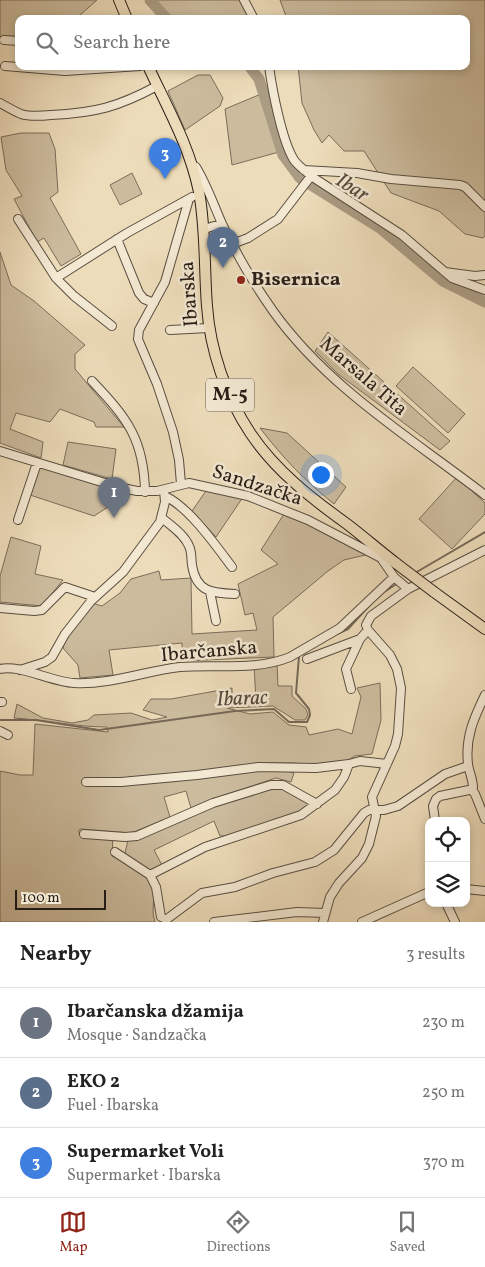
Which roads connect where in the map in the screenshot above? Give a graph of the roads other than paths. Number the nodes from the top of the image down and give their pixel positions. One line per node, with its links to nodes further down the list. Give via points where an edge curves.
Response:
1 (119, 0): 3 (main road)
2 (244, 0): 4 (street)
3 (126, 15)
4 (252, 15)
5 (4, 40): 6 (street)
6 (15, 41)
7 (5, 66): 8 (street)
8 (15, 66)
9 (150, 70): 11 (main road, Ibarska / M-5)
10 (270, 70): 13 (street, via 288,147)
11 (157, 86): 12 (street, via 112,107 72,114 30,116); 15 (main road, Ibarska / M-5)
12 (0, 104)
13 (304, 170): 14 (street); 17 (street, via 460,185)
14 (310, 178): 22 (street, via 278,219); 23 (street, via 402,235)
15 (204, 192): 16 (street); 19 (street, Marsala Tita); 20 (main road, Ibarska / M-5)
16 (189, 199): 21 (street); 27 (street, via 165,282)
17 (485, 207)
18 (18, 219): 25 (street)
19 (223, 226): 20 (street); 22 (street, Marsala Tita)
20 (204, 229): 29 (main road, Ibarska / M-5)
21 (117, 239): 25 (street); 27 (street, via 139,293)
22 (232, 244): 37 (street, Marsala Tita, via 274,312 328,374 394,428)
23 (444, 272): 24 (street); 26 (street, via 458,281)
24 (485, 275)
25 (56, 278): 28 (street)
26 (485, 290)
27 (154, 303): 34 (street, via 139,330 138,340 170,422)
28 (112, 326)
29 (209, 328): 30 (street); 41 (main road, Ibarska / M-5, via 228,392 249,432 279,469)
30 (170, 330)
31 (92, 381): 35 (street, via 124,416 135,437 142,456)
32 (0, 453): 33 (street, Sandzačka)
33 (37, 463): 35 (street, Sandzačka); 39 (street)
34 (182, 484): 36 (street, Sandzačka); 41 (street, Sandzačka, via 248,496)
35 (145, 492): 36 (street, Sandzačka)
36 (165, 493): 38 (street); 42 (street, via 201,528)
37 (485, 494)
38 (162, 518): 44 (street, via 186,540 196,579); 46 (street, via 123,572)
39 (18, 520)
40 (485, 550): 43 (street)
41 (383, 556): 43 (street); 49 (main road, M-5, bridge)
42 (232, 568)
43 (401, 583): 50 (street, via 371,616 366,625); 54 (street, Ibarčanska, via 340,628 282,661 178,668 74,684)
44 (210, 592): 45 (street); 48 (street)
45 (235, 594)
46 (95, 597): 47 (street, via 65,587 39,611); 54 (street, via 65,634 52,657)
47 (0, 608)
48 (216, 621)
49 (485, 629)
50 (368, 630): 51 (street); 60 (street, via 390,655 401,688 398,734)
51 (360, 639): 52 (street); 55 (street, via 346,669)
52 (307, 660)
53 (0, 669): 54 (street, Ibarčanska)
54 (20, 670)
55 (351, 689)
56 (485, 695): 61 (street, via 468,734)
57 (0, 731): 58 (street)
58 (8, 735)
59 (349, 764): 60 (street, via 360,760); 62 (street, via 316,768 259,767 197,776); 64 (street, via 335,790)
60 (387, 764): 65 (street, via 372,797)
61 (468, 766): 63 (street, via 473,780); 65 (street, via 446,774 398,806)
62 (86, 782)
63 (472, 790): 66 (street, via 436,799); 67 (street)
64 (317, 804): 68 (street, via 283,785 271,785 213,803 137,836); 70 (street, via 301,815 205,847)
65 (375, 809): 70 (street, via 364,813 334,850 315,862 273,872 235,887 202,893 167,919 160,914 156,887); 75 (street, via 374,831 369,844 362,858 330,896)
66 (435, 817)
67 (485, 819)
68 (84, 834)
69 (116, 852): 70 (street)
70 (150, 875)
71 (470, 889): 72 (street)
72 (485, 891)
73 (425, 894): 78 (street)
74 (448, 907): 79 (street)
75 (325, 913): 76 (street, via 297,912); 77 (street)
76 (214, 922)
77 (323, 922)
78 (362, 922)
79 (455, 922)

